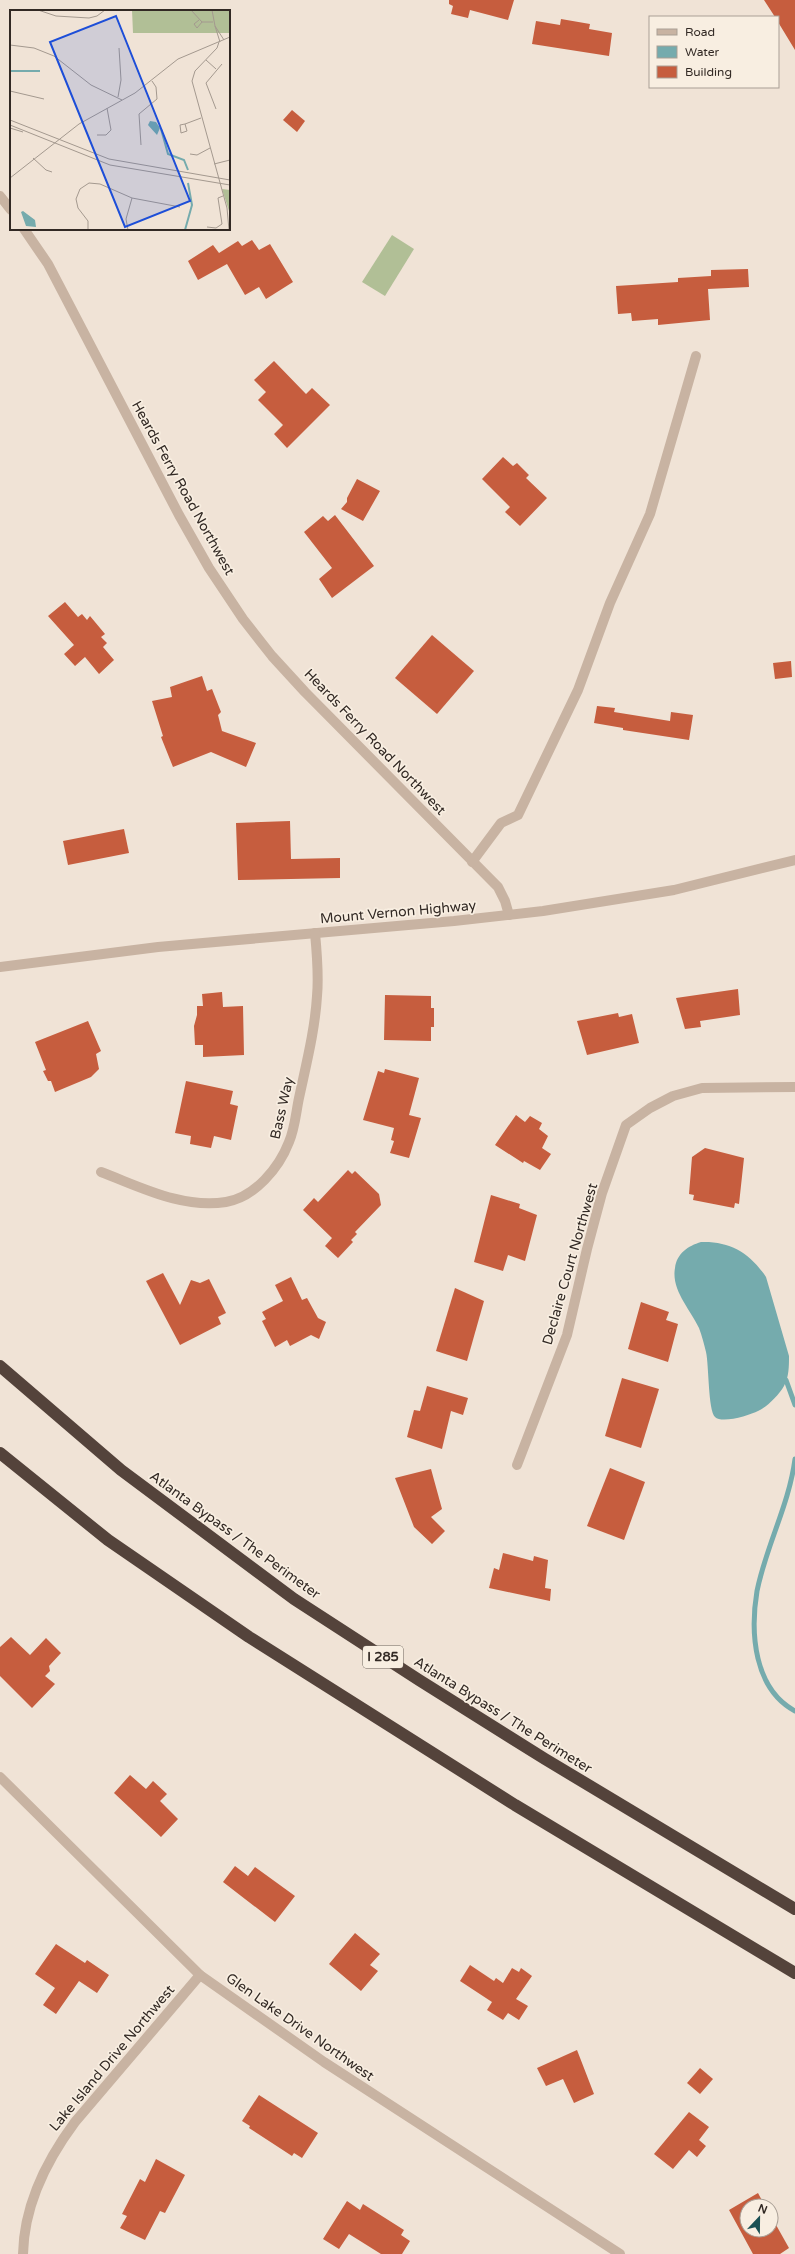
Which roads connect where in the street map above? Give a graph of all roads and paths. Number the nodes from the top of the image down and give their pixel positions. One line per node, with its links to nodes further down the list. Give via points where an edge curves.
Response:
1 (0, 196): 2 (street)
2 (10, 209)
3 (25, 230): 6 (street, Heards Ferry Road Northwest, via 48,264 178,516 243,619 305,692)
4 (696, 356): 6 (street, via 650,514 610,603 578,690 518,815 501,823)
5 (795, 860): 7 (street, Mount Vernon Highway, via 674,890)
6 (472, 862): 7 (street, Heards Ferry Road Northwest, via 498,887)
7 (509, 915): 8 (street, Mount Vernon Highway)
8 (315, 933): 9 (street, Mount Vernon Highway, via 158,947); 11 (street, Bass Way, via 317,997 305,1069 290,1140 266,1179 256,1188 228,1202 194,1204)
9 (0, 967)
10 (795, 1087): 14 (street, Declaire Court Northwest, via 702,1088 673,1096 626,1125 586,1249 567,1334)
11 (101, 1172)
12 (0, 1366): 16 (highway, Atlanta Bypass / The Perimeter / I 285, via 121,1470 294,1599 545,1759)
13 (0, 1453): 17 (highway, via 108,1540 249,1637 515,1805)
14 (517, 1465)
15 (0, 1777): 18 (street, Glen Lake Drive Northwest)
16 (795, 1909)
17 (795, 1973)
18 (200, 1975): 19 (street, Lake Island Drive Northwest, via 58,2144 34,2195 27,2221); 20 (street, Glen Lake Drive Northwest, via 324,2062)
19 (23, 2254)
20 (620, 2254)

